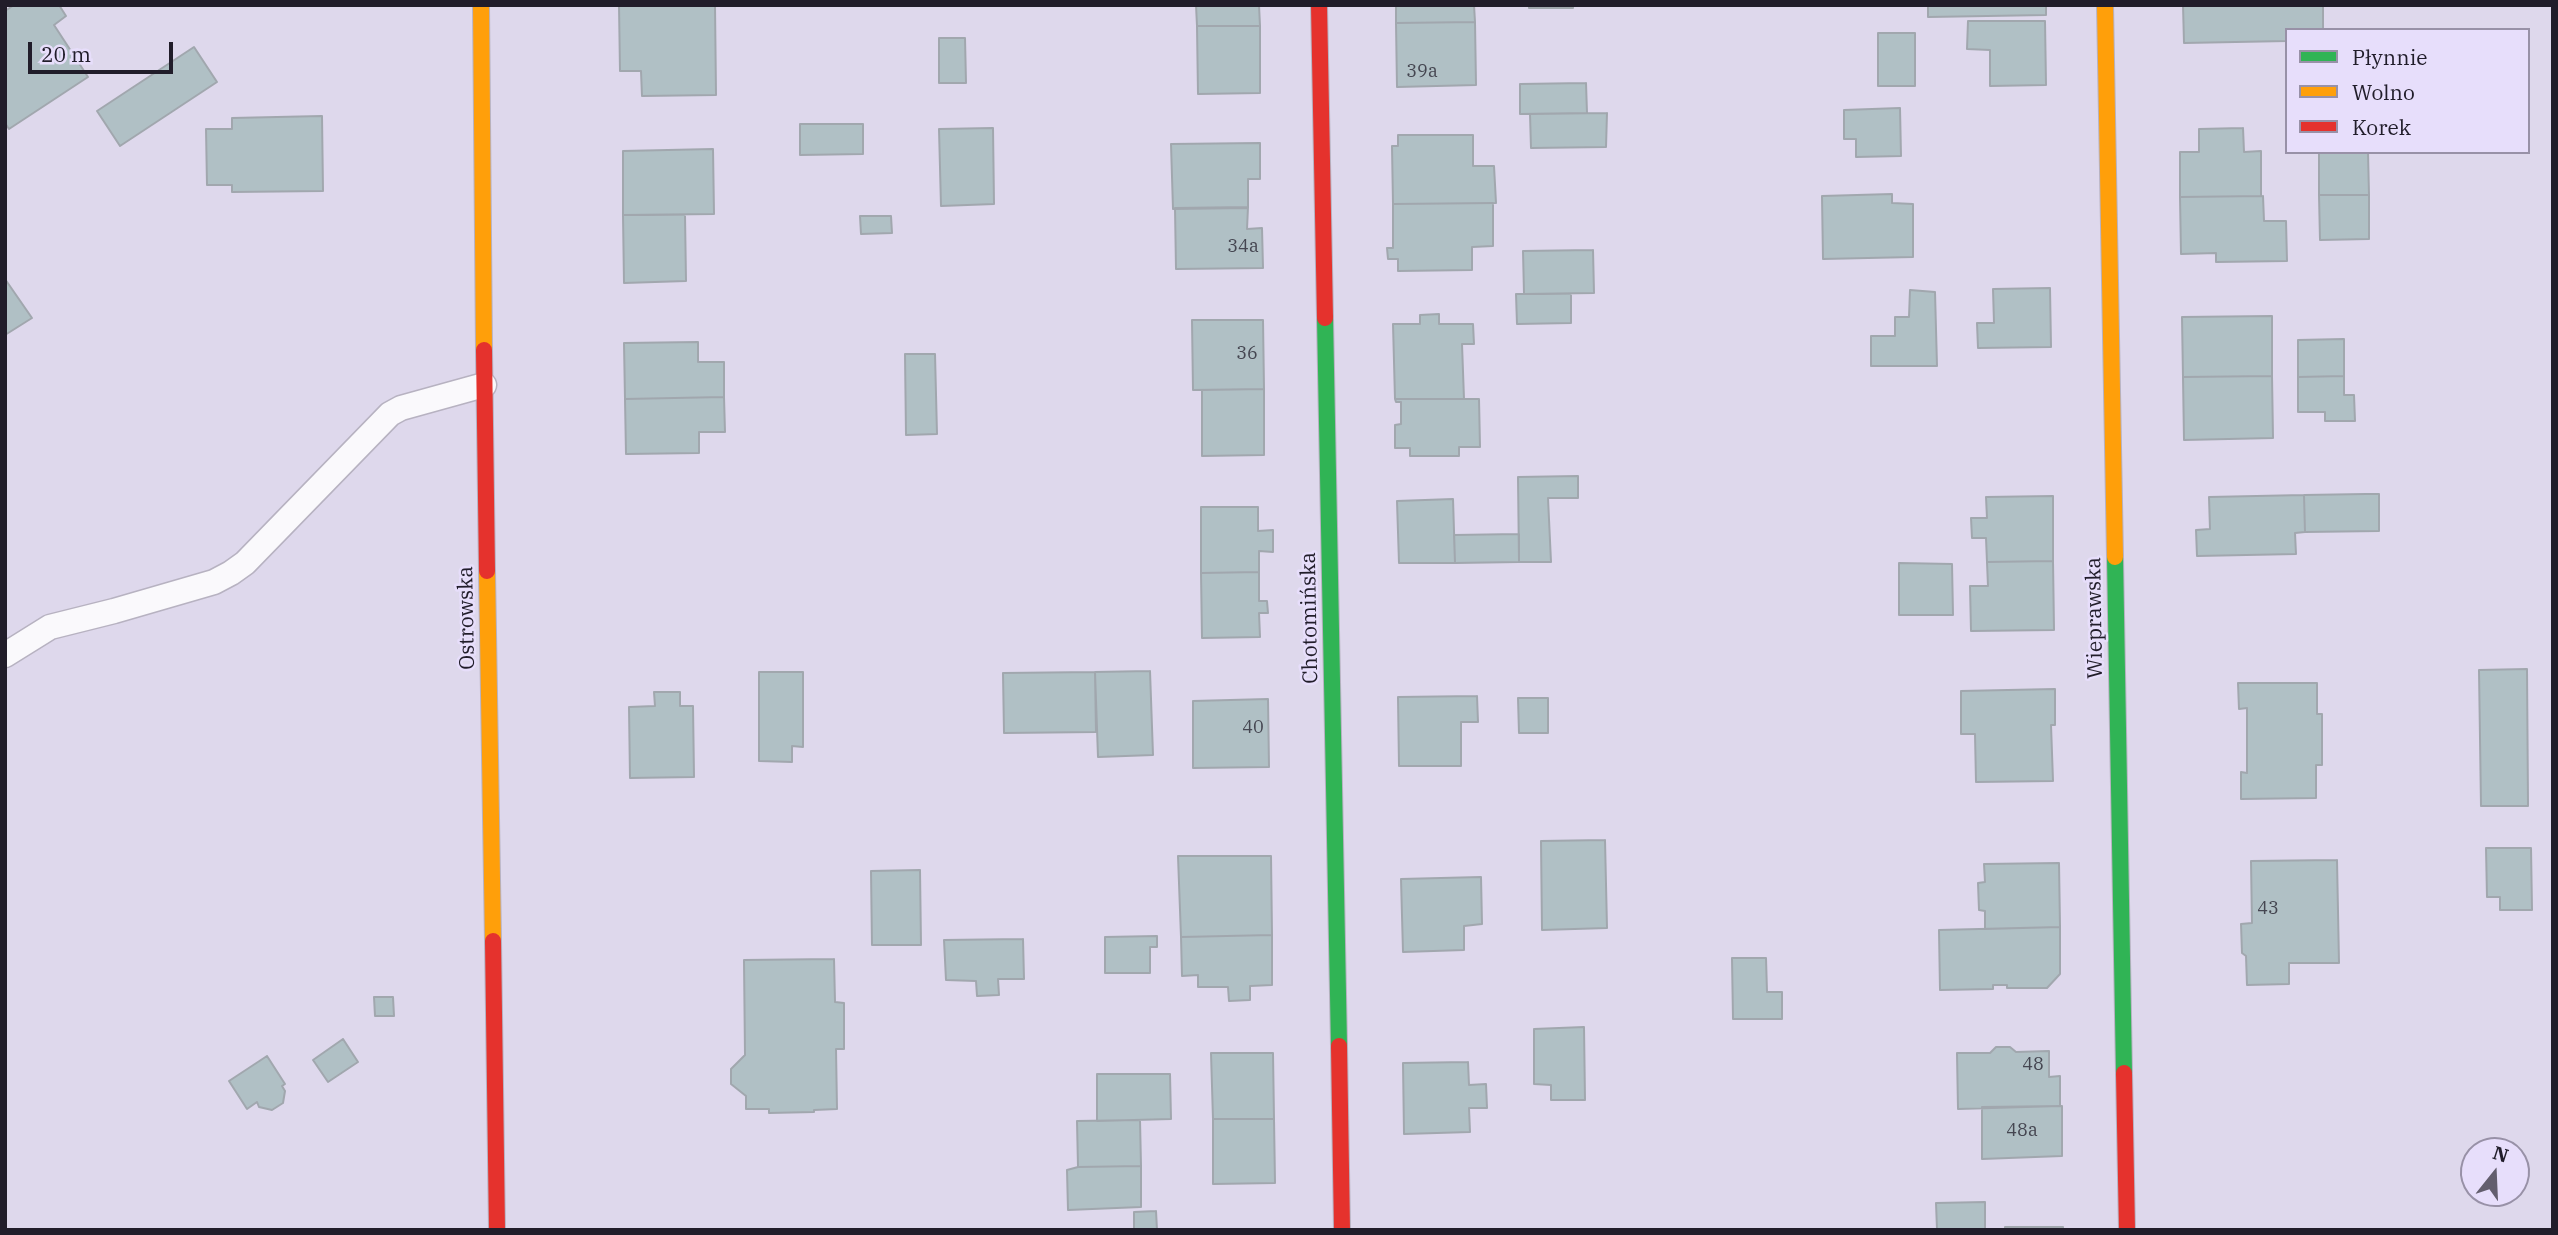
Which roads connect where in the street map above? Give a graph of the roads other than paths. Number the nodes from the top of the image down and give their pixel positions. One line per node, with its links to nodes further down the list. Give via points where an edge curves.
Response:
1 (481, 5): 4 (street, Ostrowska)
2 (1319, 5): 7 (street, Chotomińska)
3 (2105, 5): 8 (street, Wieprawska)
4 (484, 385): 5 (lane, via 390,414 231,573 214,582 50,627); 6 (street, Ostrowska)
5 (5, 655)
6 (497, 1230)
7 (1342, 1230)
8 (2127, 1230)

